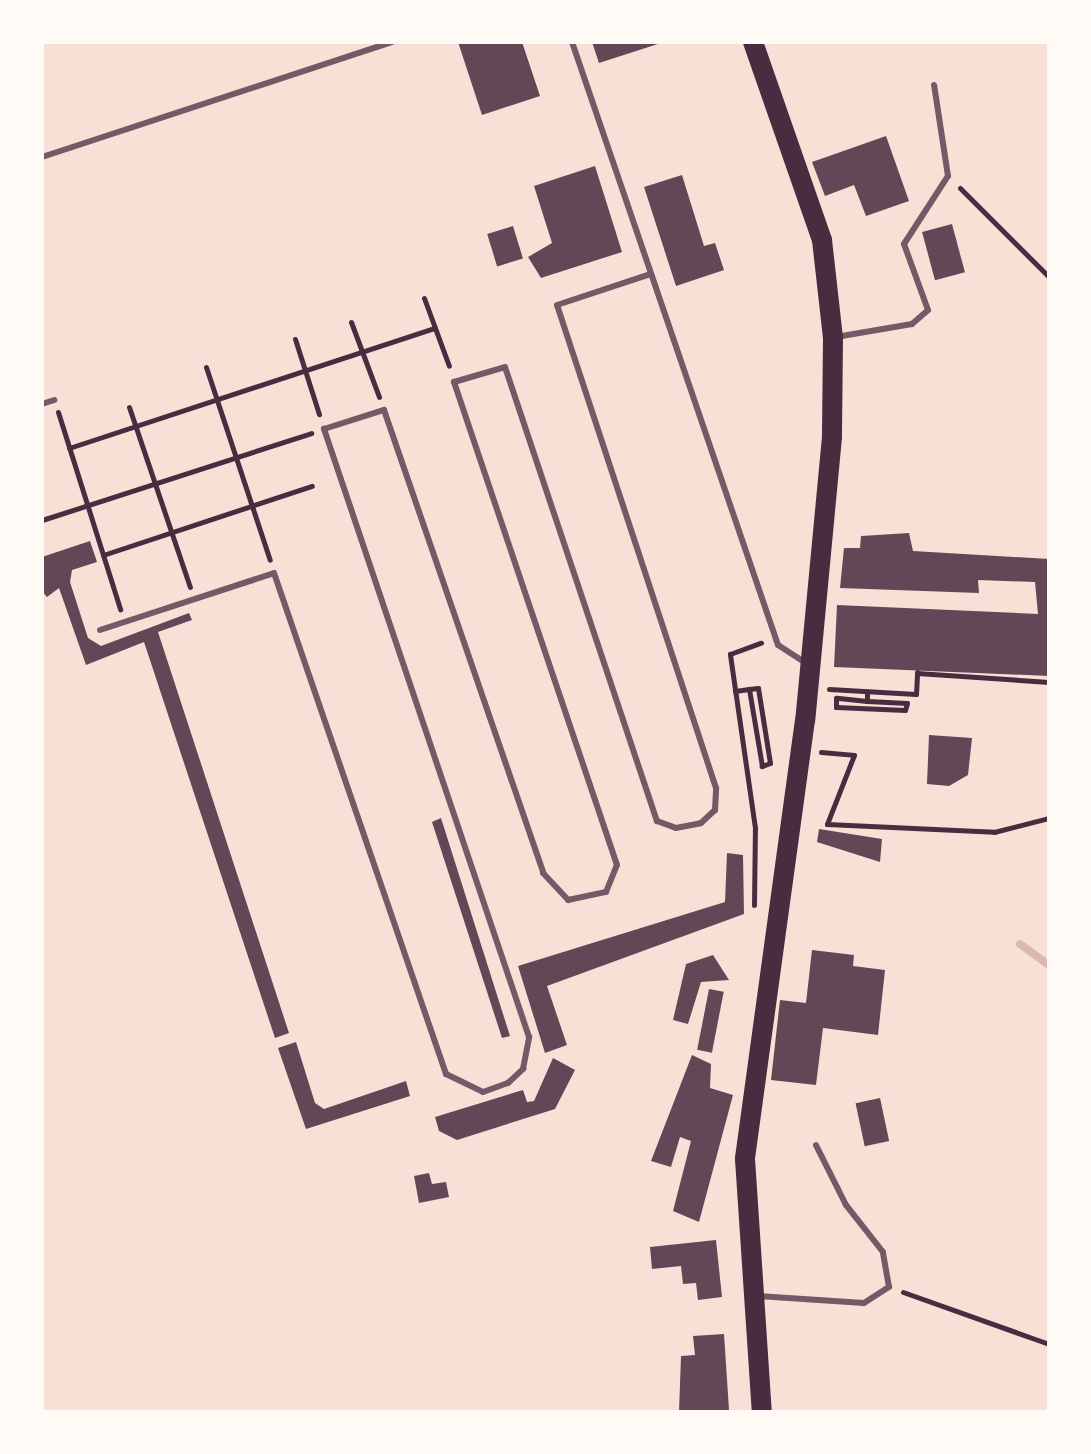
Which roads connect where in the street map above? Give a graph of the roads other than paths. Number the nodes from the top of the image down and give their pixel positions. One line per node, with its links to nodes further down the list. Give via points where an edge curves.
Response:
1 (392, 42): 5 (lane)
2 (572, 42): 6 (lane)
3 (753, 42): 7 (main road, via 822,240)
4 (934, 85): 7 (lane, via 948,176 904,244 928,310 912,324)
5 (42, 157)
6 (651, 274): 10 (lane, via 557,305 716,788 715,810 701,823 676,828 657,821 505,367 454,382 617,865 614,882 596,896 568,900 543,873 384,410 324,429 529,1037 523,1069 508,1083 483,1092 446,1074 274,573); 11 (lane, via 778,645)
7 (833, 338): 11 (main road, via 832,437)
8 (54, 400): 9 (lane)
9 (42, 404)
10 (100, 630)
11 (810, 666): 13 (main road, via 748,1105 745,1159)
12 (816, 1145): 13 (lane, via 846,1205 883,1252 889,1287 864,1303)
13 (755, 1295): 14 (main road)
14 (762, 1412)

